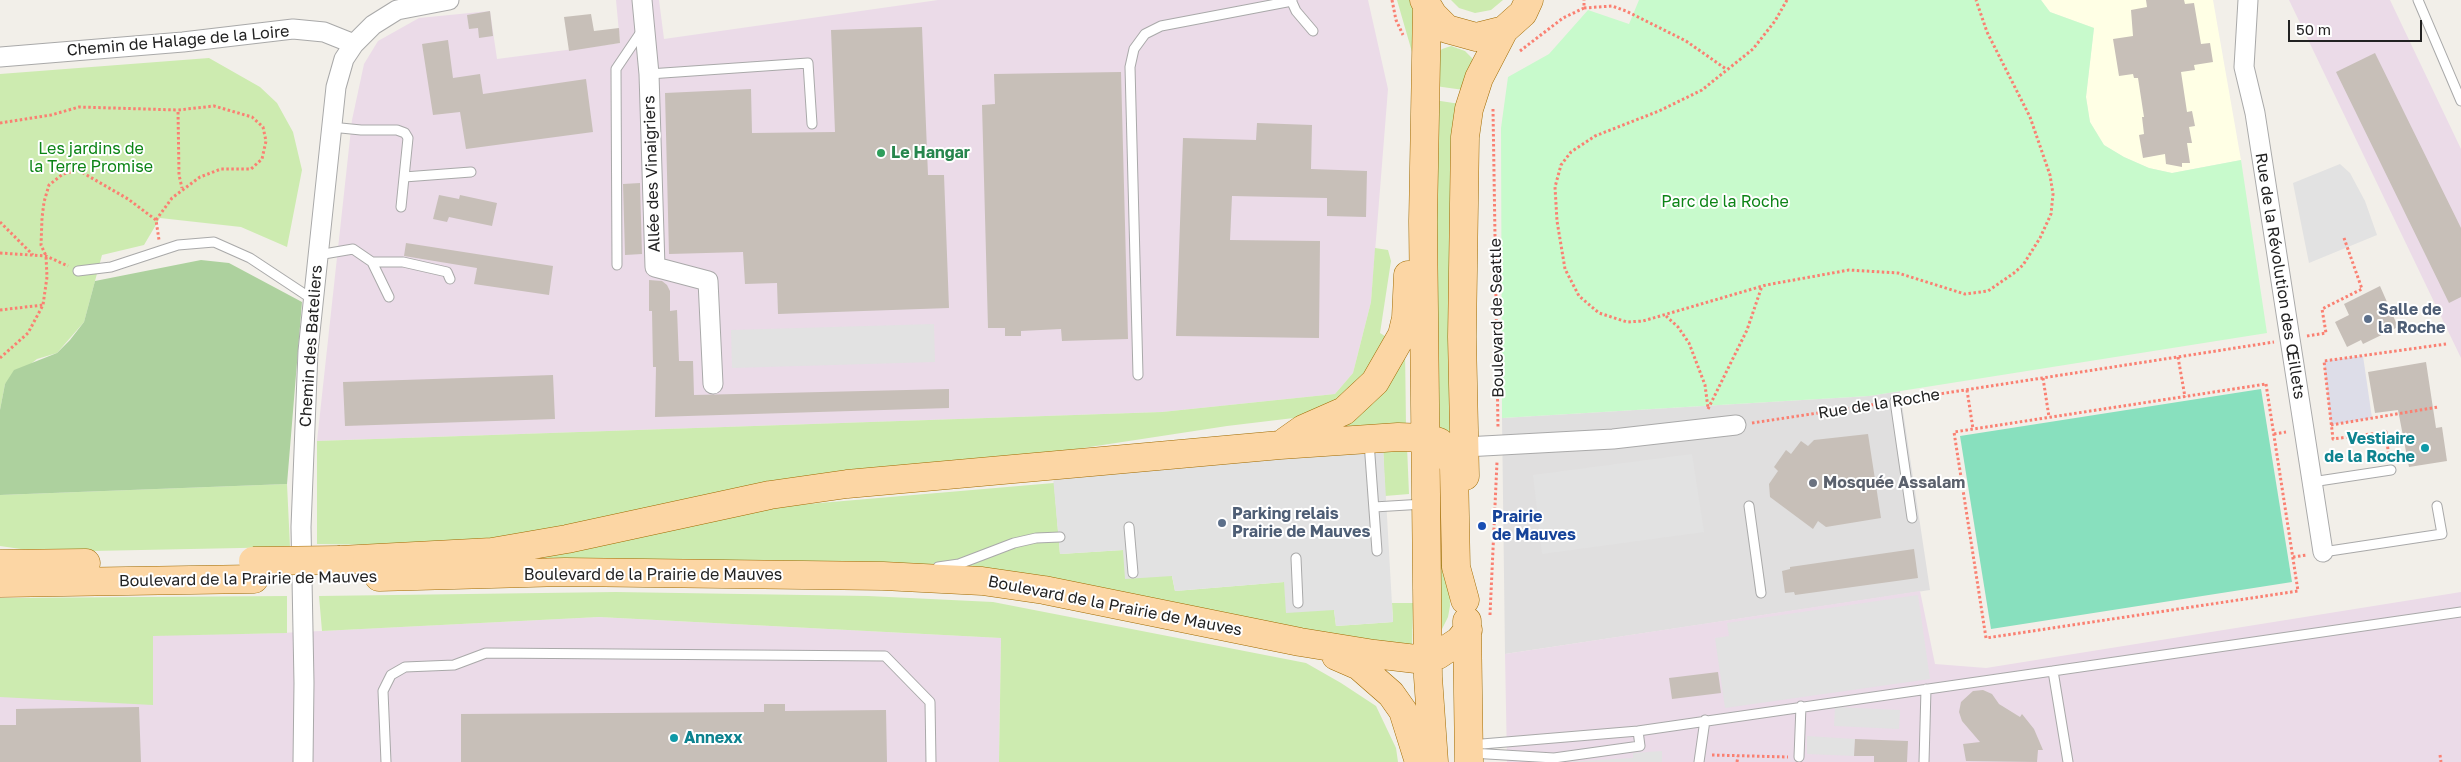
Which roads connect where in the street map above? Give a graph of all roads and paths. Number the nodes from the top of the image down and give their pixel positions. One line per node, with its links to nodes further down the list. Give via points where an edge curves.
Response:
1 (449, 0): 15 (street, Chemin des Bateliers, via 397,10 372,25)
2 (642, 0): 12 (street, Allée des Vinaigriers)
3 (1584, 0): 11 (path)
4 (1787, 0): 18 (path, via 1753,49)
5 (1976, 0): 43 (path, via 1986,32 2030,117 2050,175 2053,194 2051,214 2023,265 2000,284 1976,294 1965,294 1918,278 1877,270 1834,272)
6 (2248, 0): 49 (street, Rue de la Révolution des Œillets, via 2244,67 2255,113)
7 (2418, 0): 20 (lane)
8 (1292, 1): 14 (lane); 53 (lane, via 1161,26 1145,34 1134,49 1130,82)
9 (1532, 1): 13 (main road)
10 (1426, 4): 13 (main road, via 1440,23 1466,36 1485,36); 31 (main road)
11 (1584, 8): 16 (path, via 1563,18); 18 (path, via 1612,6 1626,11 1686,40)
12 (646, 25): 19 (street, Allée des Vinaigriers); 40 (lane, Allée des Vinaigriers, via 616,69)
13 (1504, 30): 69 (main road, Boulevard de Seattle, via 1479,78 1466,127 1462,337)
14 (1313, 31)
15 (354, 44): 17 (street, Chemin de Halage de la Loire, via 324,32 286,29 183,42); 25 (street, Chemin des Bateliers, via 339,73)
16 (1514, 56)
17 (0, 57)
18 (1726, 69): 48 (path, via 1702,90 1580,144 1561,165 1558,174 1555,187 1561,253 1579,296 1599,313 1627,322)
19 (649, 74): 24 (lane, Allée des Vinaigriers, via 808,62); 55 (street, Allée des Vinaigriers, via 655,266 708,281)
20 (2461, 101)
21 (1495, 102): 70 (path, Boulevard de Seattle)
22 (178, 110): 23 (path, via 79,107); 28 (path); 28 (path, via 214,106 235,111 252,117 264,127 266,141 262,159 251,169 221,169)
23 (0, 123)
24 (812, 124)
25 (331, 126): 27 (lane, via 402,130 408,138); 37 (street, Chemin des Bateliers)
26 (471, 172): 27 (lane)
27 (404, 177): 29 (lane)
28 (182, 188): 30 (path)
29 (401, 207)
30 (156, 220): 34 (path); 38 (path, via 128,199 78,170 64,174 49,185 44,202 41,245)
31 (1424, 220): 67 (main road); 68 (main road, Boulevard de la Prairie de Mauves, via 1410,242 1406,318 1402,335 1375,382 1344,412 1303,429)
32 (0, 222): 36 (path)
33 (2344, 238): 49 (path, Rue de la Roche, via 2362,289 2322,309 2326,333)
34 (161, 250): 41 (lane, via 110,267); 45 (lane, via 214,242 250,258)
35 (0, 253): 36 (path)
36 (34, 255): 38 (path)
37 (318, 255): 39 (lane, via 353,249); 45 (street, Chemin des Bateliers)
38 (46, 256): 41 (path); 46 (path, via 48,277)
39 (372, 262): 42 (lane, via 403,262 447,272); 44 (lane)
40 (617, 265)
41 (78, 271)
42 (450, 279)
43 (1762, 286): 48 (path); 60 (path, via 1747,330)
44 (389, 298)
45 (312, 299): 107 (street, Chemin des Bateliers, via 301,527)
46 (43, 305): 47 (path); 52 (path, via 28,333)
47 (0, 310)
48 (1665, 316): 60 (path, via 1689,343 1704,385)
49 (2290, 339): 51 (path, Rue de la Roche); 72 (street, Rue de la Révolution des Œillets)
50 (2446, 344): 63 (path, via 2324,361)
51 (2178, 357): 54 (path, Rue de la Roche); 57 (path)
52 (0, 358)
53 (1138, 375)
54 (2043, 378): 56 (path, Rue de la Roche); 61 (path)
55 (713, 384)
56 (1968, 390): 58 (path, Rue de la Roche); 65 (path)
57 (2185, 397): 61 (path); 65 (path, via 2266,384 2298,591 1986,638 1954,432)
58 (1895, 401): 62 (path, Rue de la Roche); 77 (lane)
59 (2438, 407): 63 (path)
60 (1708, 409): 64 (path)
61 (2049, 417): 65 (path)
62 (1736, 425): 64 (street)
63 (2331, 425): 71 (path, via 2333,439 2386,432)
64 (1710, 428): 70 (street)
65 (1973, 429)
66 (1369, 438): 67 (main road, Boulevard de la Prairie de Mauves); 68 (main road, Boulevard de la Prairie de Mauves); 76 (lane)
67 (1427, 438): 73 (main road); 90 (main road, Boulevard de Seattle, via 1449,450 1454,467 1456,567)
68 (1280, 445): 84 (main road, Boulevard de la Prairie de Mauves, via 847,484 770,495 568,539 492,552)
69 (1465, 447): 70 (street); 90 (main road, Boulevard de Seattle)
70 (1498, 447): 93 (path, Boulevard de Seattle)
71 (2391, 470): 72 (lane)
72 (2312, 482): 81 (street, Rue de la Révolution des Œillets)
73 (1426, 504): 76 (lane); 95 (main road)
74 (1749, 506): 89 (lane)
75 (2437, 506): 81 (lane, via 2442,534)
76 (1374, 507): 80 (lane)
77 (1912, 518)
78 (1129, 527): 86 (lane)
79 (1060, 537): 87 (lane, via 1014,543 959,564)
80 (1377, 551)
81 (2323, 552)
82 (1296, 558): 91 (lane)
83 (0, 564): 85 (main road, Boulevard de la Prairie de Mauves)
84 (340, 569): 85 (main road, Boulevard de la Prairie de Mauves, bridge); 87 (main road, Boulevard de la Prairie de Mauves)
85 (253, 570): 88 (main road, Boulevard de la Prairie de Mauves)
86 (1133, 572)
87 (883, 576): 94 (main road, Boulevard de la Prairie de Mauves, via 982,581 1044,590)
88 (0, 583)
89 (1761, 593)
90 (1465, 600): 93 (main road, Boulevard de Seattle)
91 (1298, 603)
92 (2461, 612): 96 (lane)
93 (1478, 625): 95 (main road, via 1446,650); 102 (main road, Boulevard de Seattle)
94 (1300, 642): 95 (main road, Boulevard de la Prairie de Mauves, via 1374,654); 110 (main road, Boulevard de la Prairie de Mauves, via 1359,666 1391,694 1402,711)
95 (1428, 658): 100 (main road)
96 (2053, 671): 97 (lane); 114 (lane)
97 (1926, 689): 98 (lane); 113 (lane)
98 (1801, 706): 99 (lane); 105 (lane)
99 (1705, 720): 101 (lane); 106 (lane)
100 (1432, 729): 102 (main road, via 1447,744); 111 (main road)
101 (1638, 731): 102 (lane); 102 (lane, via 1640,746 1554,758)
102 (1469, 753)
103 (2440, 755): 115 (path)
104 (1738, 756): 105 (path); 106 (path); 112 (path)
105 (1799, 757)
106 (1699, 758)
107 (303, 762)
108 (386, 762): 109 (lane, via 383,692 391,675 405,667 454,665 486,653 885,656 930,702)
109 (932, 762)
110 (1419, 762)
111 (1434, 762)
112 (1737, 762)
113 (1924, 762)
114 (2068, 762)
115 (2441, 762)

